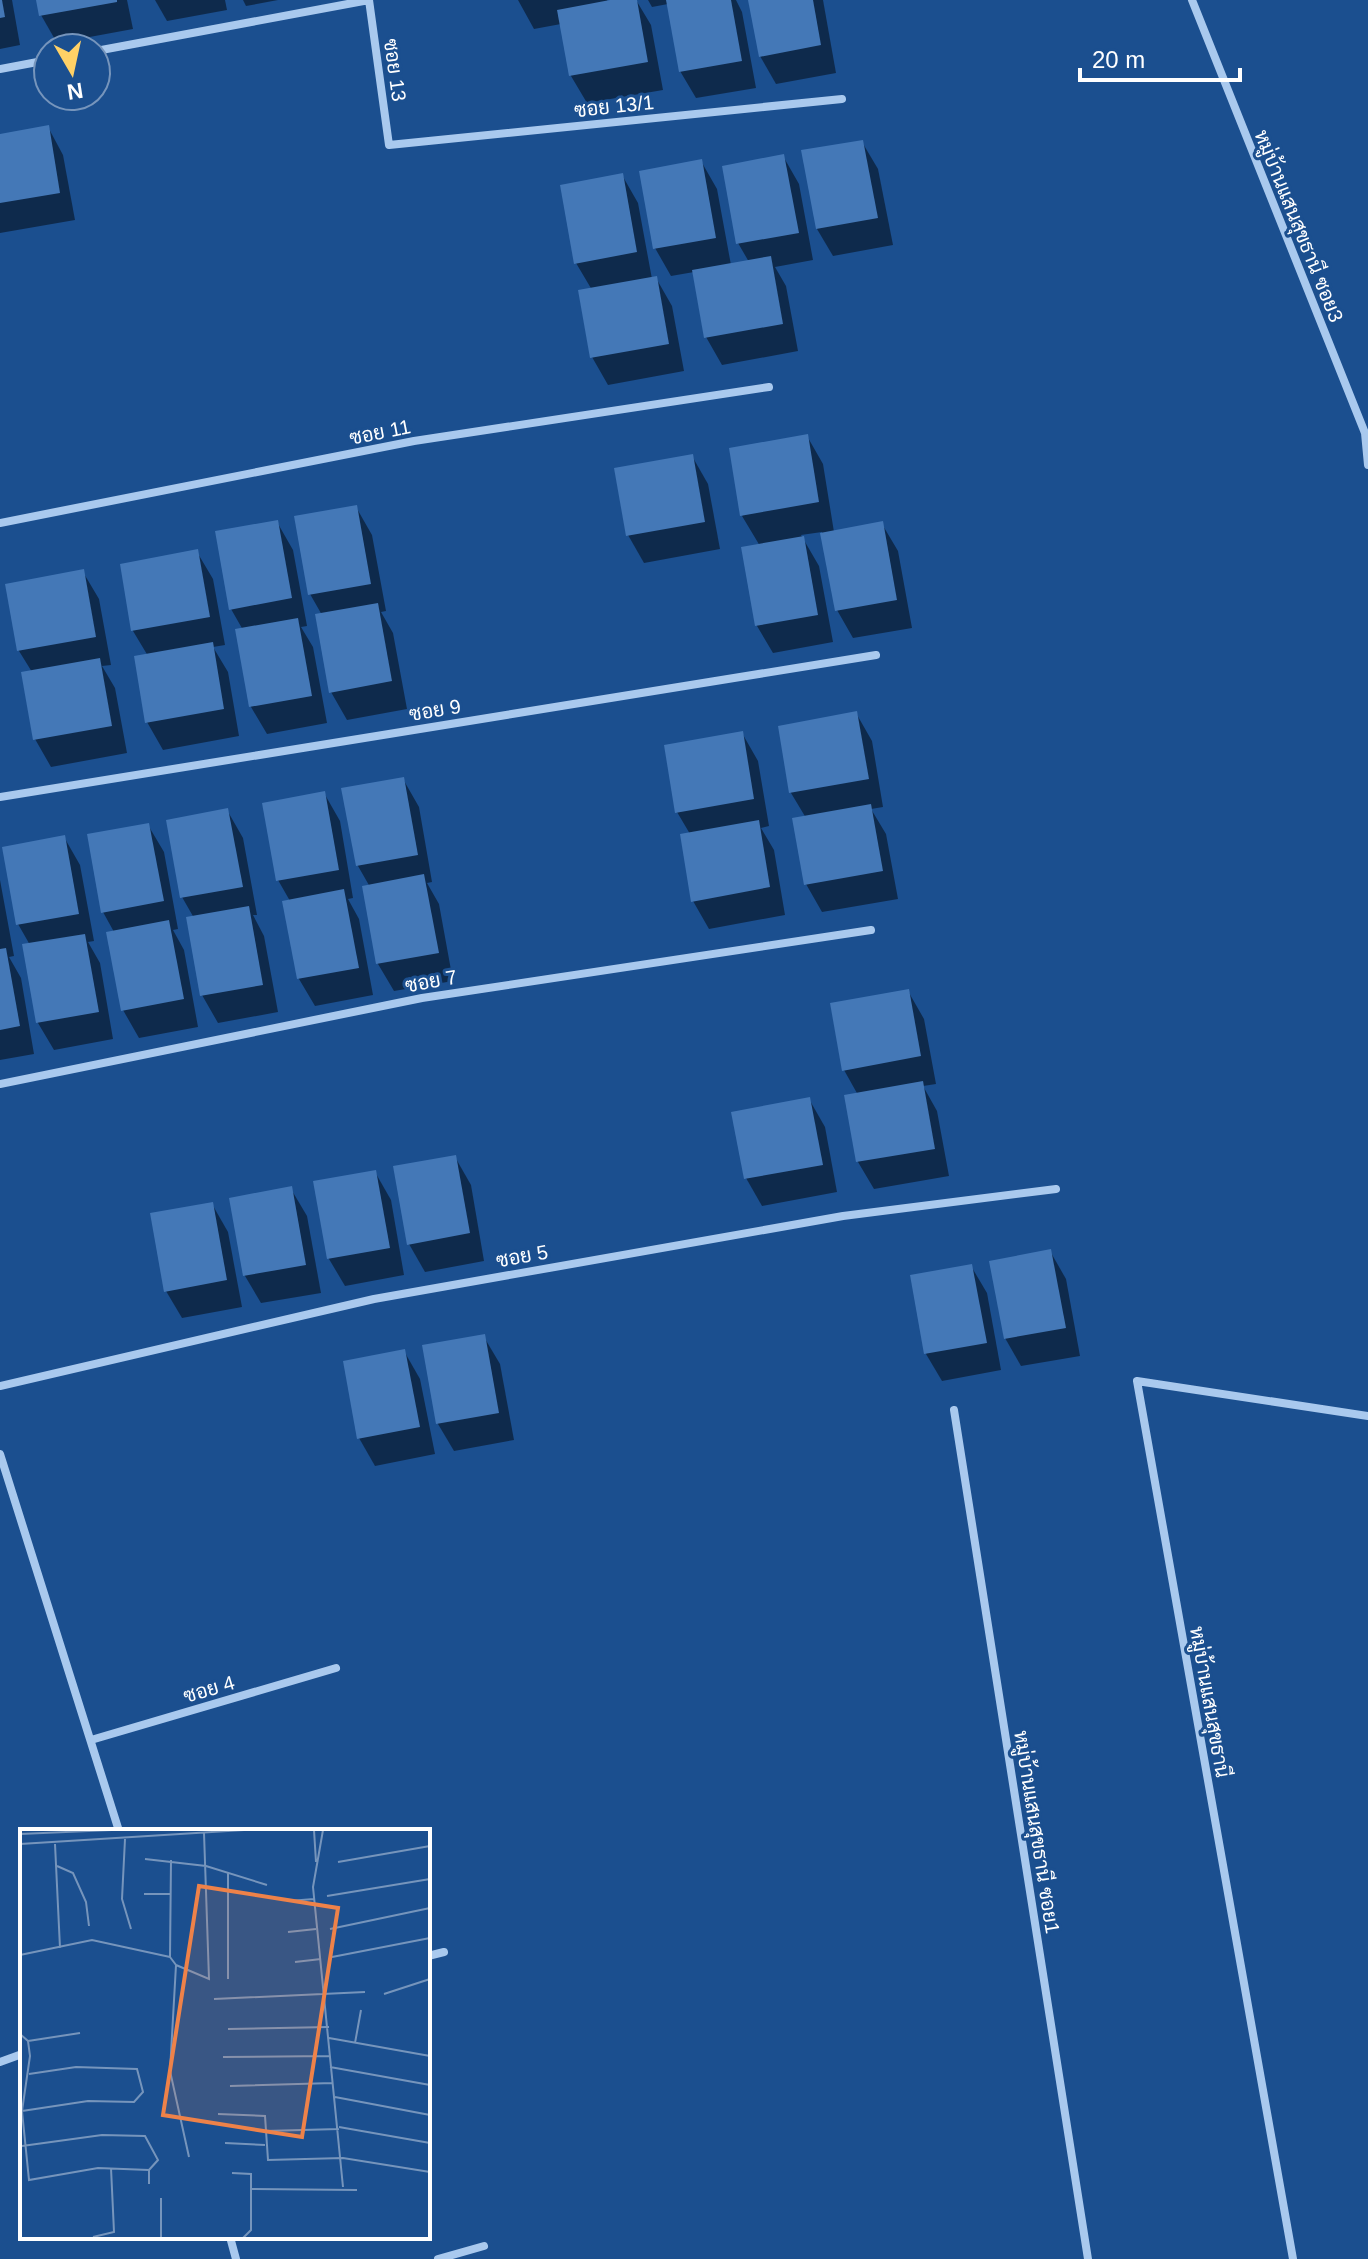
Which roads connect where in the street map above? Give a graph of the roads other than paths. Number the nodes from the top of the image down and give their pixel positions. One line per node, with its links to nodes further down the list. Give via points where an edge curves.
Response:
1 (1192, 0): 8 (street, หมู่บ้านแสนสุขธานี ซอย3, via 1365,433)
2 (112, 48): 6 (street, ซอย 13, via 369,0)
3 (32, 63): 4 (street)
4 (0, 69)
5 (842, 99): 6 (street, ซอย 13/1)
6 (389, 145)
7 (769, 387): 9 (street, ซอย 11, via 414,441)
8 (1368, 465)
9 (0, 523)
10 (876, 655): 11 (street, ซอย 9)
11 (0, 797)
12 (871, 930): 13 (street, ซอย 7, via 422,998)
13 (0, 1084)
14 (1056, 1189): 15 (street, ซอย 5, via 843,1216 374,1299)
15 (0, 1386)
16 (954, 1410): 30 (street, หมู่บ้านแสนสุขธานี ซอย1)
17 (1368, 1416): 31 (street, หมู่บ้านแสนสุขธานี, via 1137,1381)
18 (0, 1454): 20 (street)
19 (336, 1668): 20 (street, ซอย 4)
20 (91, 1740): 21 (street)
21 (118, 1829)
22 (444, 1952): 23 (street)
23 (430, 1956)
24 (20, 2055): 25 (street)
25 (0, 2062)
26 (231, 2239): 28 (street)
27 (484, 2246): 29 (street)
28 (236, 2259)
29 (438, 2259)
30 (1088, 2259)
31 (1293, 2259)

